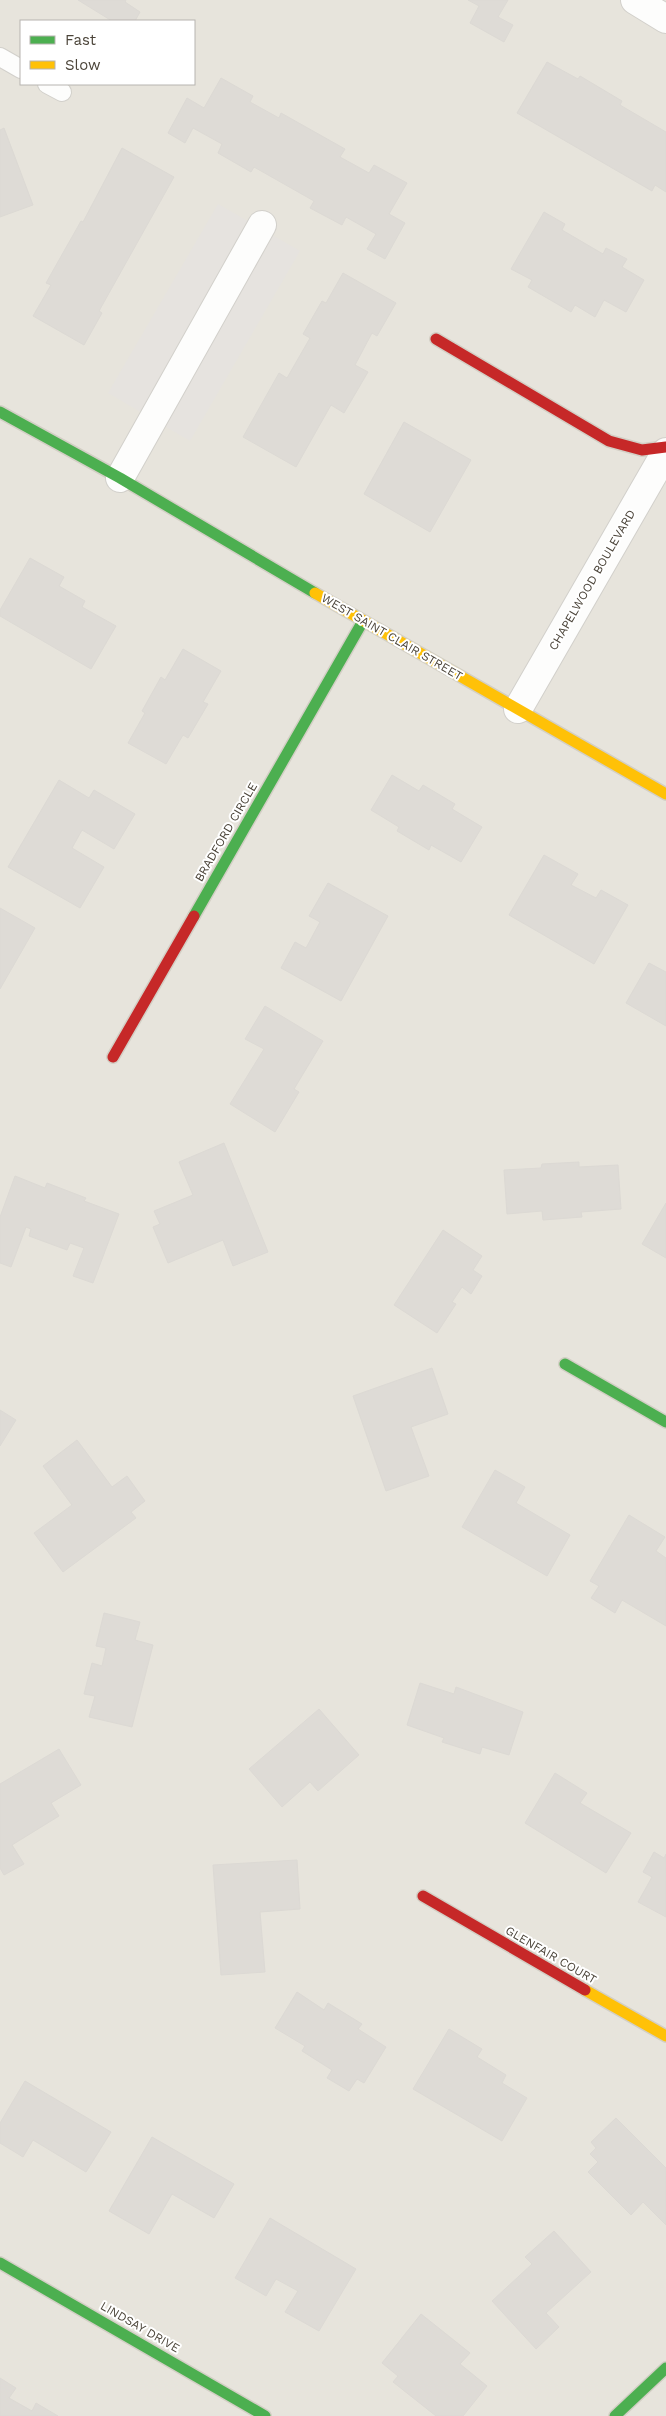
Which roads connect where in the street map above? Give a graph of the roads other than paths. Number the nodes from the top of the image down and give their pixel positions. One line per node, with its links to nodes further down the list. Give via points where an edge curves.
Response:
1 (635, 0): 2 (street)
2 (666, 19)
3 (0, 57): 4 (lane)
4 (20, 68)
5 (262, 225): 10 (street)
6 (436, 338): 8 (street, via 609,441 634,450)
7 (0, 412): 10 (street, WEST SAINT CLAIR STREET)
8 (666, 447)
9 (666, 452): 12 (street, CHAPELWOOD BOULEVARD)
10 (120, 478): 11 (street, WEST SAINT CLAIR STREET)
11 (363, 621): 12 (street, WEST SAINT CLAIR STREET); 14 (street, BRADFORD CIRCLE)
12 (518, 708): 13 (street, WEST SAINT CLAIR STREET)
13 (666, 794)
14 (113, 1057)
15 (565, 1364): 16 (street)
16 (666, 1422)
17 (423, 1896): 18 (street, GLENFAIR COURT)
18 (666, 2036)
19 (0, 2263): 21 (street, LINDSAY DRIVE)
20 (666, 2368): 22 (street)
21 (265, 2416)
22 (615, 2416)

